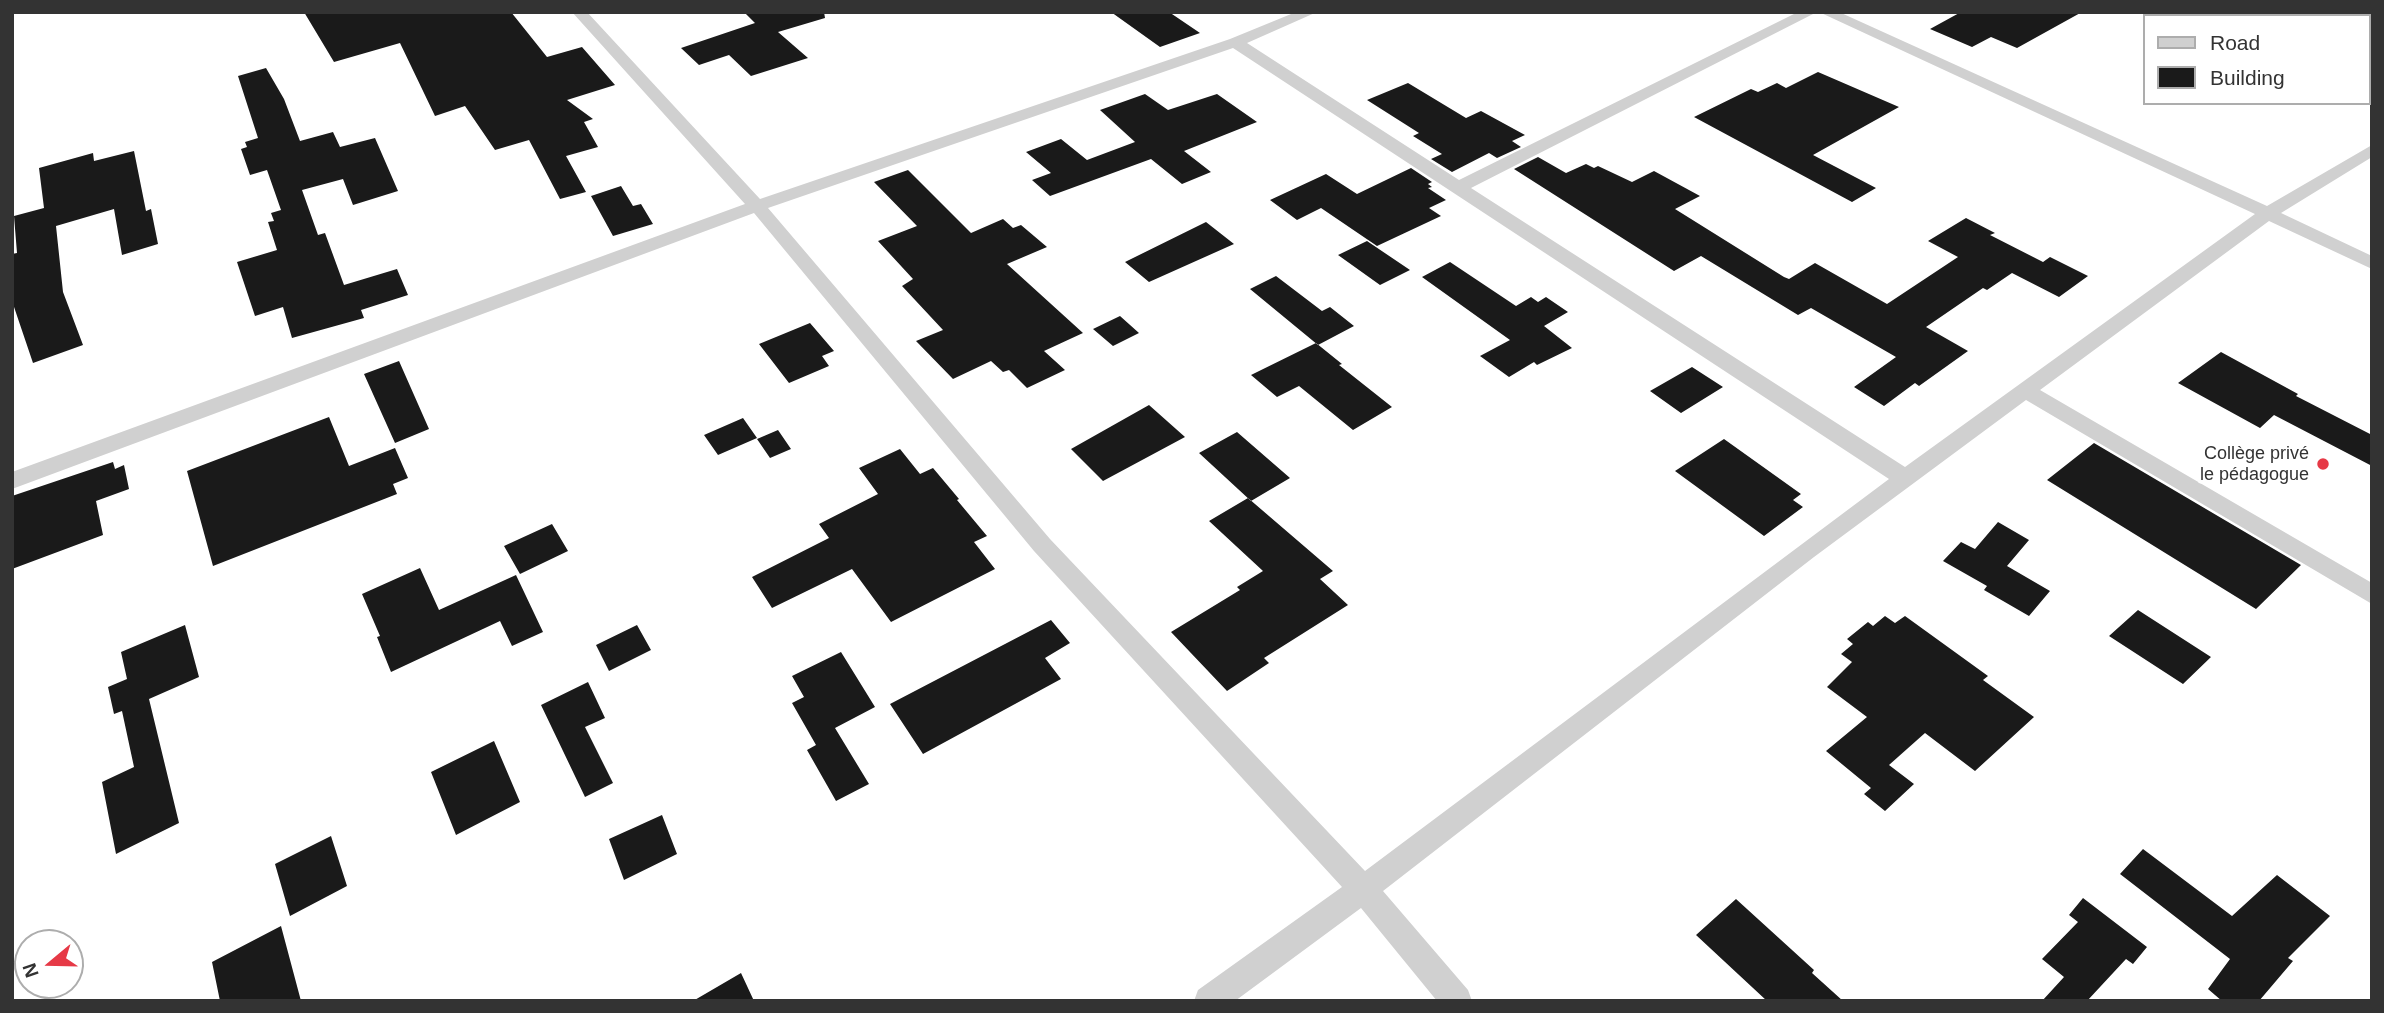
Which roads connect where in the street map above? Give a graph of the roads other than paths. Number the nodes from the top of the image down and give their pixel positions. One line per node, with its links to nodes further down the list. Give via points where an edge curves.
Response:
1 (579, 12): 8 (street)
2 (1310, 12): 5 (street)
3 (1810, 12): 7 (street)
4 (1826, 12): 9 (street)
5 (1234, 42): 7 (street); 8 (street)
6 (2372, 150): 9 (street)
7 (1459, 187): 12 (street)
8 (757, 206): 13 (street); 15 (street, via 1042,545)
9 (2268, 213): 10 (street); 11 (street)
10 (2372, 263)
11 (2026, 391): 12 (street); 14 (street)
12 (1906, 479): 15 (street, via 1794,559)
13 (12, 481)
14 (2372, 596)
15 (1363, 889): 16 (street); 17 (street)
16 (1209, 1001)
17 (1457, 1001)

